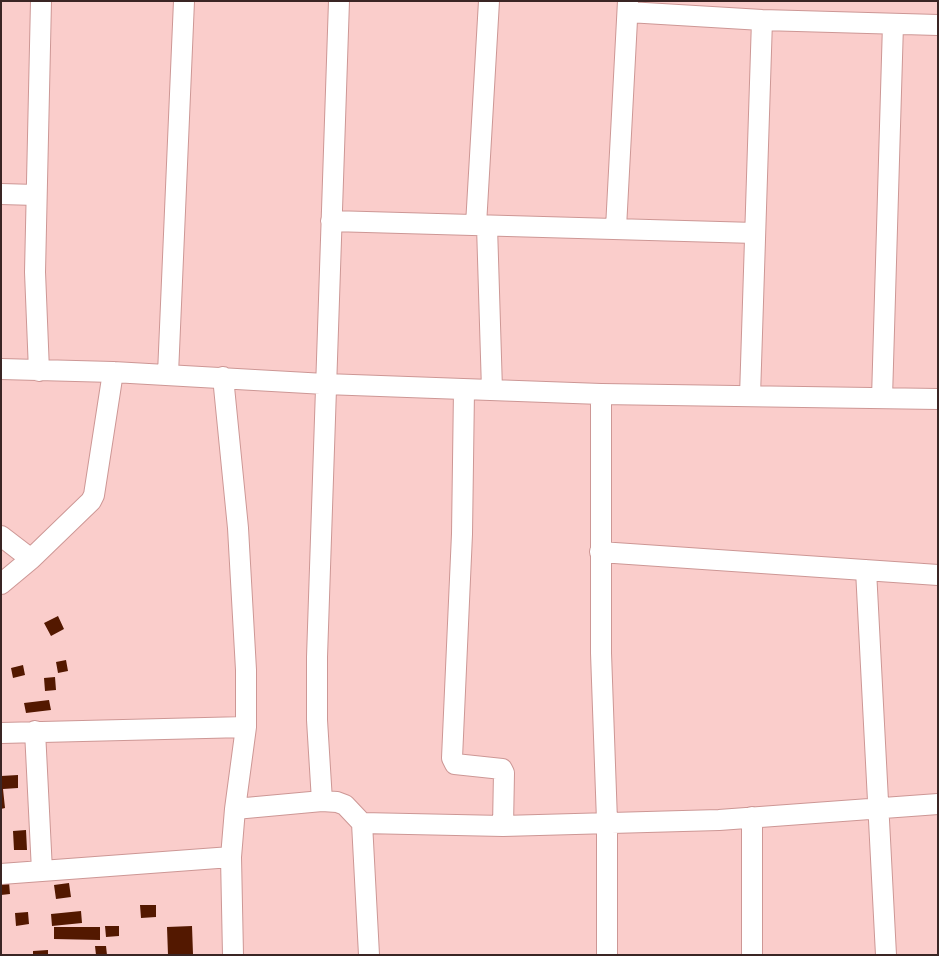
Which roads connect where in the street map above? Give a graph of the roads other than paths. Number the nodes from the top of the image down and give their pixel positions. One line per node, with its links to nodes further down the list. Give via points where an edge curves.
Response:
1 (41, 1): 10 (street)
2 (184, 1): 18 (street)
3 (339, 1): 11 (street)
4 (489, 1): 12 (street)
5 (628, 7): 6 (street); 13 (street)
6 (762, 20): 7 (street); 14 (street)
7 (893, 24): 8 (street); 25 (street)
8 (938, 25)
9 (1, 194): 10 (street)
10 (36, 195): 16 (street)
11 (331, 220): 12 (street); 20 (street)
12 (482, 226): 13 (street); 22 (street)
13 (616, 228): 14 (street)
14 (755, 233): 24 (street)
15 (1, 369): 16 (street)
16 (39, 371): 17 (street)
17 (113, 372): 18 (street); 29 (street, via 94,495)
18 (168, 374): 19 (street)
19 (223, 377): 20 (street); 33 (street, via 243,594)
20 (324, 384): 21 (street); 36 (street, via 317,657)
21 (464, 390): 22 (street); 43 (street, via 462,534 452,758 456,764 502,770)
22 (492, 390): 23 (street)
23 (601, 394): 24 (street); 28 (street)
24 (750, 396): 25 (street)
25 (882, 398): 26 (street)
26 (938, 399)
27 (1, 536): 29 (street)
28 (600, 552): 30 (street); 41 (street, via 602,740)
29 (31, 558): 32 (street)
30 (866, 570): 31 (street); 38 (street)
31 (938, 575)
32 (1, 584)
33 (246, 727): 34 (street); 39 (street)
34 (36, 732): 35 (street); 45 (street)
35 (1, 733)
36 (322, 800): 39 (street); 42 (street, via 345,806)
37 (938, 804): 38 (street)
38 (878, 808): 40 (street); 51 (street)
39 (235, 809): 44 (street)
40 (752, 817): 41 (street); 50 (street)
41 (607, 821): 43 (street); 49 (street)
42 (362, 823): 43 (street); 48 (street)
43 (503, 826)
44 (231, 857): 45 (street); 47 (street)
45 (42, 871): 46 (street)
46 (1, 874)
47 (233, 955)
48 (369, 955)
49 (607, 955)
50 (752, 955)
51 (886, 955)

